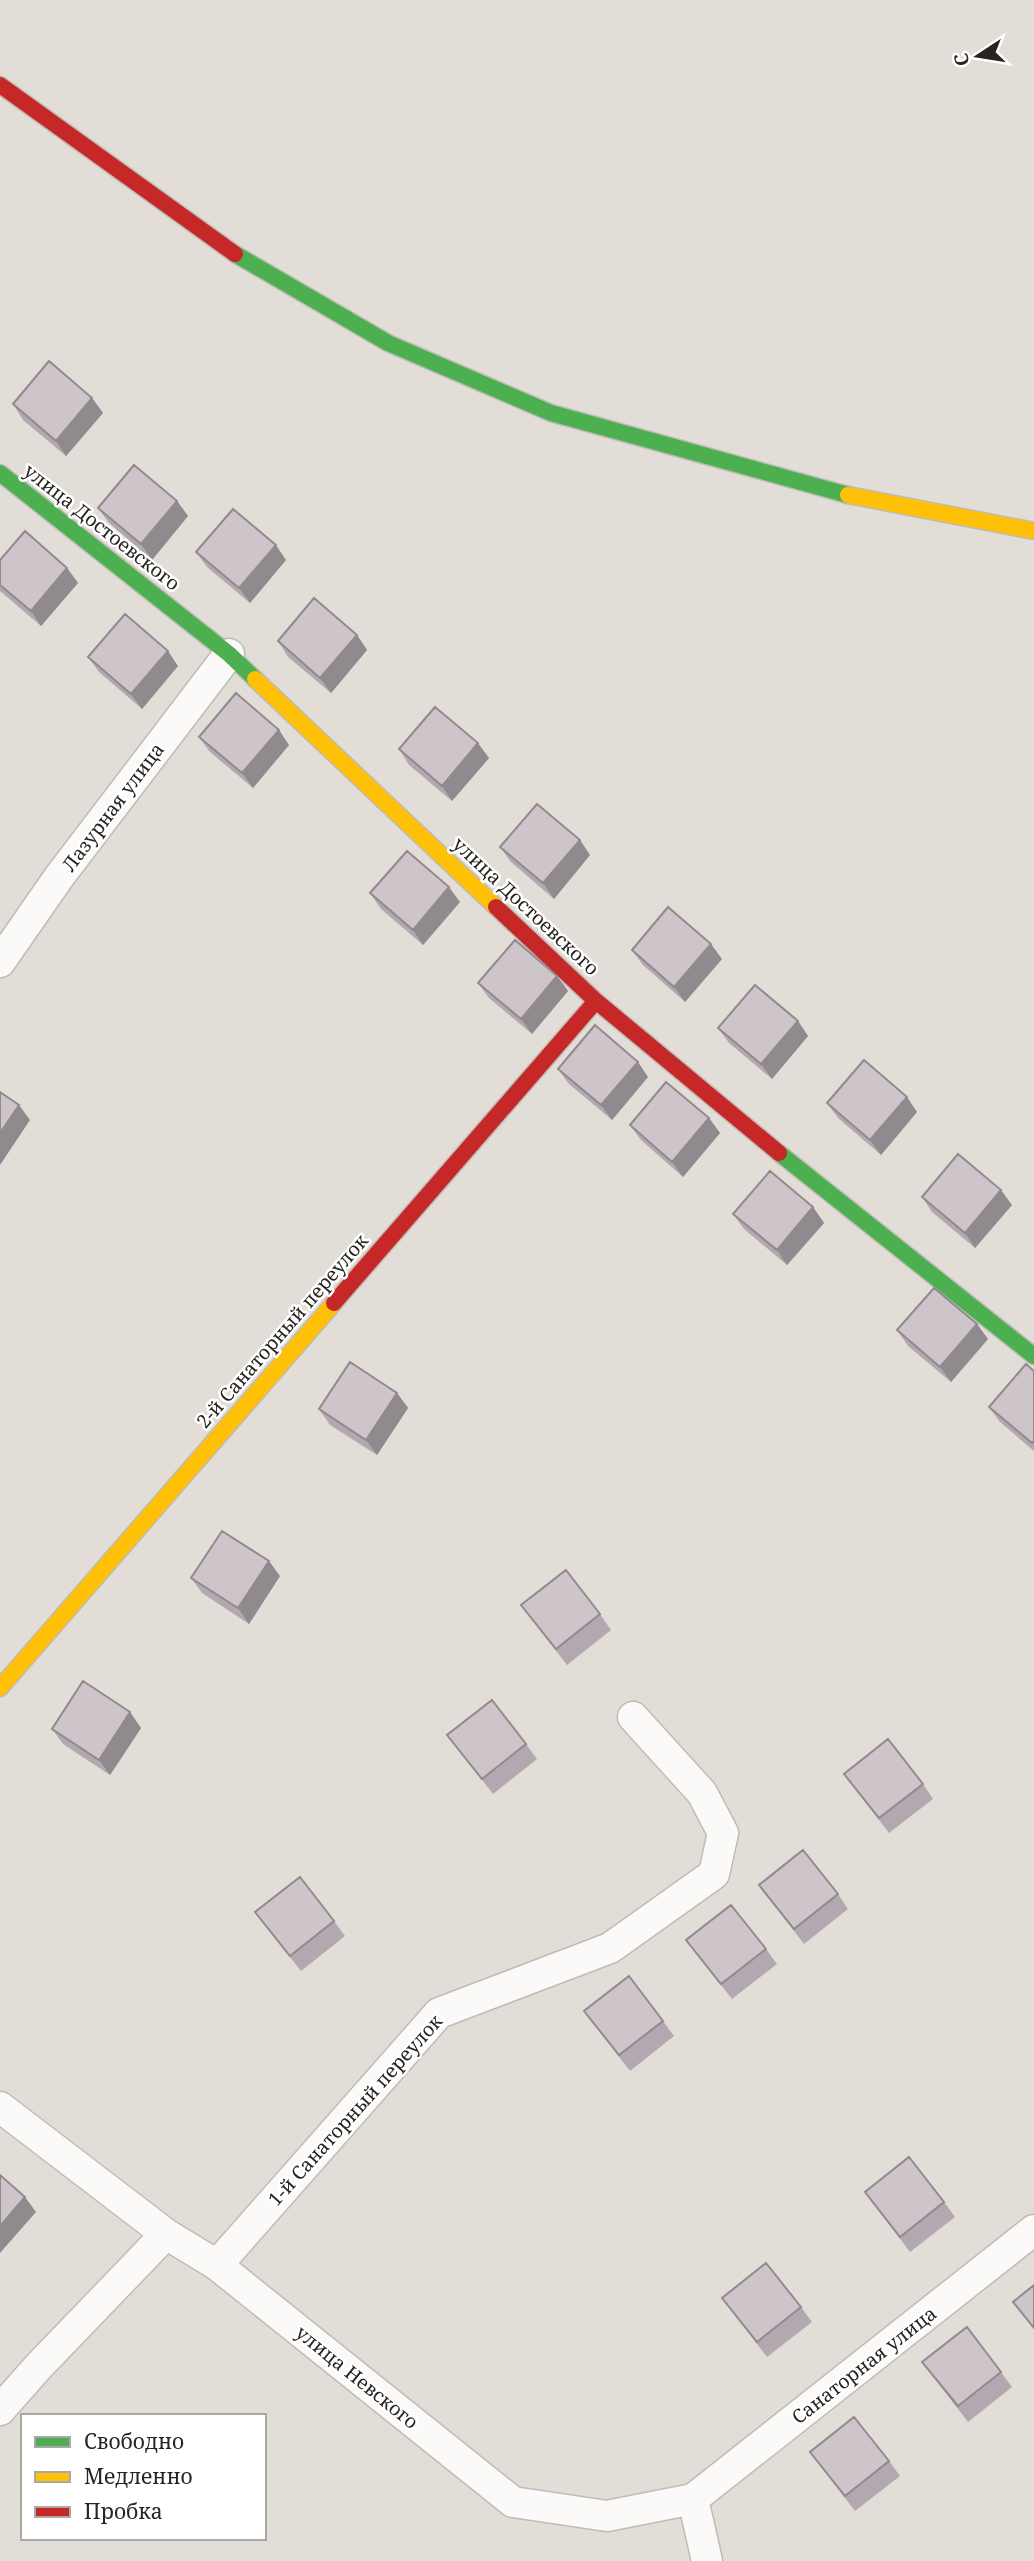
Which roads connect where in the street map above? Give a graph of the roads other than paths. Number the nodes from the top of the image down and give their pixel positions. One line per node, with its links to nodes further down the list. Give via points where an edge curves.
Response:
1 (0, 85): 3 (street, via 233,253 388,343 551,413 869,501)
2 (0, 473): 4 (street, улица Достоевского)
3 (1034, 531)
4 (229, 654): 5 (street, Лазурная улица); 6 (street, улица Достоевского)
5 (0, 962)
6 (596, 1001): 7 (street, улица Достоевского); 8 (street, 2-й Санаторный переулок)
7 (1034, 1356)
8 (0, 1688)
9 (633, 1717): 13 (street, 1-й Санаторный переулок, via 702,1793 718,1823 723,1833 714,1874 610,1948 439,2013)
10 (0, 2107): 12 (street, улица Невского)
11 (1034, 2230): 15 (street, Санаторная улица)
12 (166, 2234): 13 (street, улица Невского); 14 (street)
13 (217, 2265): 15 (street, улица Невского, via 513,2502 607,2516)
14 (0, 2410)
15 (693, 2499): 16 (street)
16 (707, 2561)

